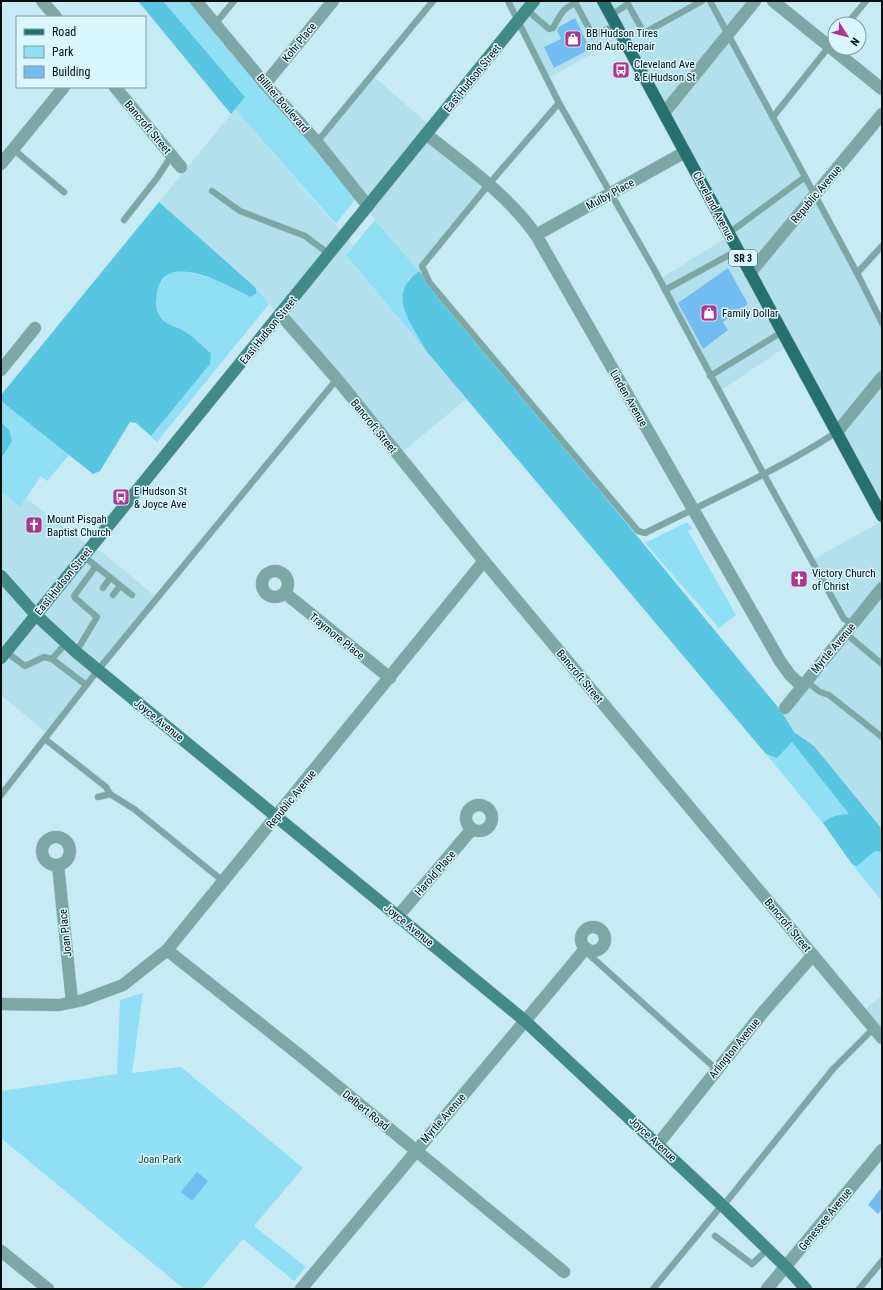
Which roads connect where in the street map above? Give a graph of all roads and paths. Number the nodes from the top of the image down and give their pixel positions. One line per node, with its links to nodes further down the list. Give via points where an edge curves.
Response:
1 (42, 1): 14 (street)
2 (196, 1): 18 (street, Billiter Boulevard)
3 (234, 1): 18 (lane)
4 (333, 1): 23 (street, Kohr Place)
5 (433, 1): 32 (lane)
6 (508, 1): 17 (lane)
7 (603, 1): 16 (main road, Cleveland Avenue / SR 3)
8 (702, 1): 16 (lane, via 644,33 628,4)
9 (710, 1): 19 (lane)
10 (755, 1): 19 (street)
11 (773, 1): 20 (street)
12 (866, 1): 15 (lane)
13 (531, 6): 16 (lane, via 549,29 553,28 565,8 571,4 576,4 593,36); 17 (street, East Hudson Street)
14 (55, 16)
15 (854, 16)
16 (613, 20): 28 (main road, Cleveland Avenue / SR 3)
17 (518, 21): 27 (lane); 31 (street, East Hudson Street)
18 (215, 24): 23 (street, Billiter Boulevard)
19 (728, 35): 28 (street); 30 (lane)
20 (827, 39)
21 (827, 49): 30 (lane)
22 (846, 56): 26 (street)
23 (265, 84): 32 (street, Billiter Boulevard)
24 (63, 88): 33 (street)
25 (116, 88): 35 (street, Bancroft Street)
26 (882, 89)
27 (559, 103): 39 (lane); 42 (lane)
28 (664, 113): 34 (main road, Cleveland Avenue / SR 3)
29 (882, 114): 43 (street, Republic Avenue)
30 (773, 117): 38 (lane)
31 (426, 134): 39 (street, Linden Avenue); 44 (street, East Hudson Street)
32 (317, 142): 44 (street, Billiter Boulevard)
33 (13, 149): 36 (street); 41 (lane)
34 (685, 152): 42 (street, Mulby Place); 46 (main road, Cleveland Avenue / SR 3)
35 (172, 155): 37 (street, Bancroft Street); 45 (lane)
36 (1, 164)
37 (181, 167)
38 (804, 177): 43 (lane); 46 (lane)
39 (489, 184): 47 (street, Linden Avenue, via 525,220); 64 (lane, via 422,266 430,282 638,531 645,533)
40 (212, 191): 50 (lane, via 240,211 305,236)
41 (64, 192)
42 (612, 193): 47 (street, Mulby Place); 53 (lane)
43 (814, 196): 51 (street, Republic Avenue); 52 (lane)
44 (368, 206): 50 (street, East Hudson Street)
45 (124, 220)
46 (729, 233): 49 (main road, Cleveland Avenue / SR 3)
47 (536, 235): 64 (street, Linden Avenue)
48 (882, 246): 52 (lane)
49 (738, 250): 51 (main road, Cleveland Avenue / SR 3); 53 (lane)
50 (329, 254): 54 (street, East Hudson Street)
51 (750, 273): 57 (main road, Cleveland Avenue / SR 3)
52 (857, 273): 55 (lane)
53 (665, 290): 59 (lane)
54 (280, 314): 61 (street, Bancroft Street); 66 (street, East Hudson Street)
55 (882, 323)
56 (35, 328): 58 (street)
57 (782, 332): 59 (lane); 62 (main road, Cleveland Avenue / SR 3)
58 (1, 370)
59 (710, 376): 63 (lane)
60 (882, 377): 62 (street)
61 (337, 380): 67 (street, Bancroft Street); 88 (lane)
62 (837, 432): 63 (lane); 65 (main road, Cleveland Avenue / SR 3)
63 (762, 473): 64 (lane); 82 (lane)
64 (693, 509): 90 (street, Linden Avenue, via 780,661 790,675)
65 (882, 516)
66 (83, 556): 68 (lane); 80 (street, East Hudson Street)
67 (484, 561): 89 (street, Republic Avenue); 105 (street, Bancroft Street)
68 (96, 566): 70 (lane); 78 (lane, via 74,596)
69 (1, 576): 80 (street, Joyce Avenue)
70 (110, 578): 71 (lane); 72 (lane)
71 (120, 586): 75 (lane); 76 (lane)
72 (103, 588)
73 (882, 588): 82 (street, Myrtle Avenue)
74 (285, 593): 89 (street, Traymore Place)
75 (113, 595)
76 (132, 595)
77 (90, 602): 78 (lane)
78 (86, 608): 81 (lane)
79 (101, 611): 81 (lane)
80 (36, 615): 83 (street, Joyce Avenue); 85 (street, East Hudson Street)
81 (97, 617): 84 (lane)
82 (849, 629): 87 (lane); 90 (street, Myrtle Avenue)
83 (66, 643): 84 (street, Joyce Avenue); 86 (lane)
84 (76, 652): 88 (street, Joyce Avenue)
85 (4, 655): 86 (lane, via 25,666 44,657)
86 (52, 659): 91 (lane)
87 (882, 664)
88 (98, 670): 91 (lane); 98 (street, Joyce Avenue)
89 (390, 678): 98 (street, Republic Avenue)
90 (804, 684): 92 (street, Myrtle Avenue); 93 (lane, via 829,696)
91 (86, 685): 94 (lane)
92 (785, 708)
93 (882, 737)
94 (45, 739): 95 (lane, via 106,787); 96 (lane)
95 (110, 794): 97 (lane); 101 (lane, via 134,809)
96 (1, 795)
97 (98, 796)
98 (276, 816): 101 (street, Republic Avenue); 102 (street, Joyce Avenue)
99 (472, 829): 102 (street, Harold Place)
100 (58, 864): 106 (street, Joan Place)
101 (223, 881): 104 (street, Republic Avenue)
102 (398, 916): 108 (street, Joyce Avenue)
103 (585, 949): 108 (street, Myrtle Avenue); 111 (lane)
104 (167, 950): 106 (street, Republic Avenue, via 123,985); 113 (street, Delbert Road)
105 (813, 955): 109 (street, Bancroft Street); 111 (street, Arlington Avenue)
106 (72, 1002): 107 (street, via 59,1005)
107 (1, 1004)
108 (524, 1020): 112 (street, Joyce Avenue); 113 (street, Myrtle Avenue)
109 (874, 1028): 110 (street, Bancroft Street); 115 (lane, via 833,1069)
110 (882, 1038)
111 (717, 1070): 112 (street, Arlington Avenue)
112 (658, 1144): 115 (street, Joyce Avenue)
113 (416, 1150): 121 (street, Delbert Road); 122 (street, Myrtle Avenue)
114 (882, 1150): 120 (street, Genessee Avenue)
115 (723, 1205): 117 (street, Joyce Avenue); 124 (lane)
116 (715, 1236): 117 (lane, via 752,1264)
117 (768, 1249): 120 (street, Joyce Avenue)
118 (1, 1251): 123 (street)
119 (882, 1261): 127 (lane)
120 (786, 1267): 125 (street, Genessee Avenue); 126 (street, Joyce Avenue)
121 (564, 1272)
122 (308, 1287)
123 (48, 1289)
124 (653, 1289)
125 (767, 1289)
126 (806, 1289)
127 (859, 1289)

